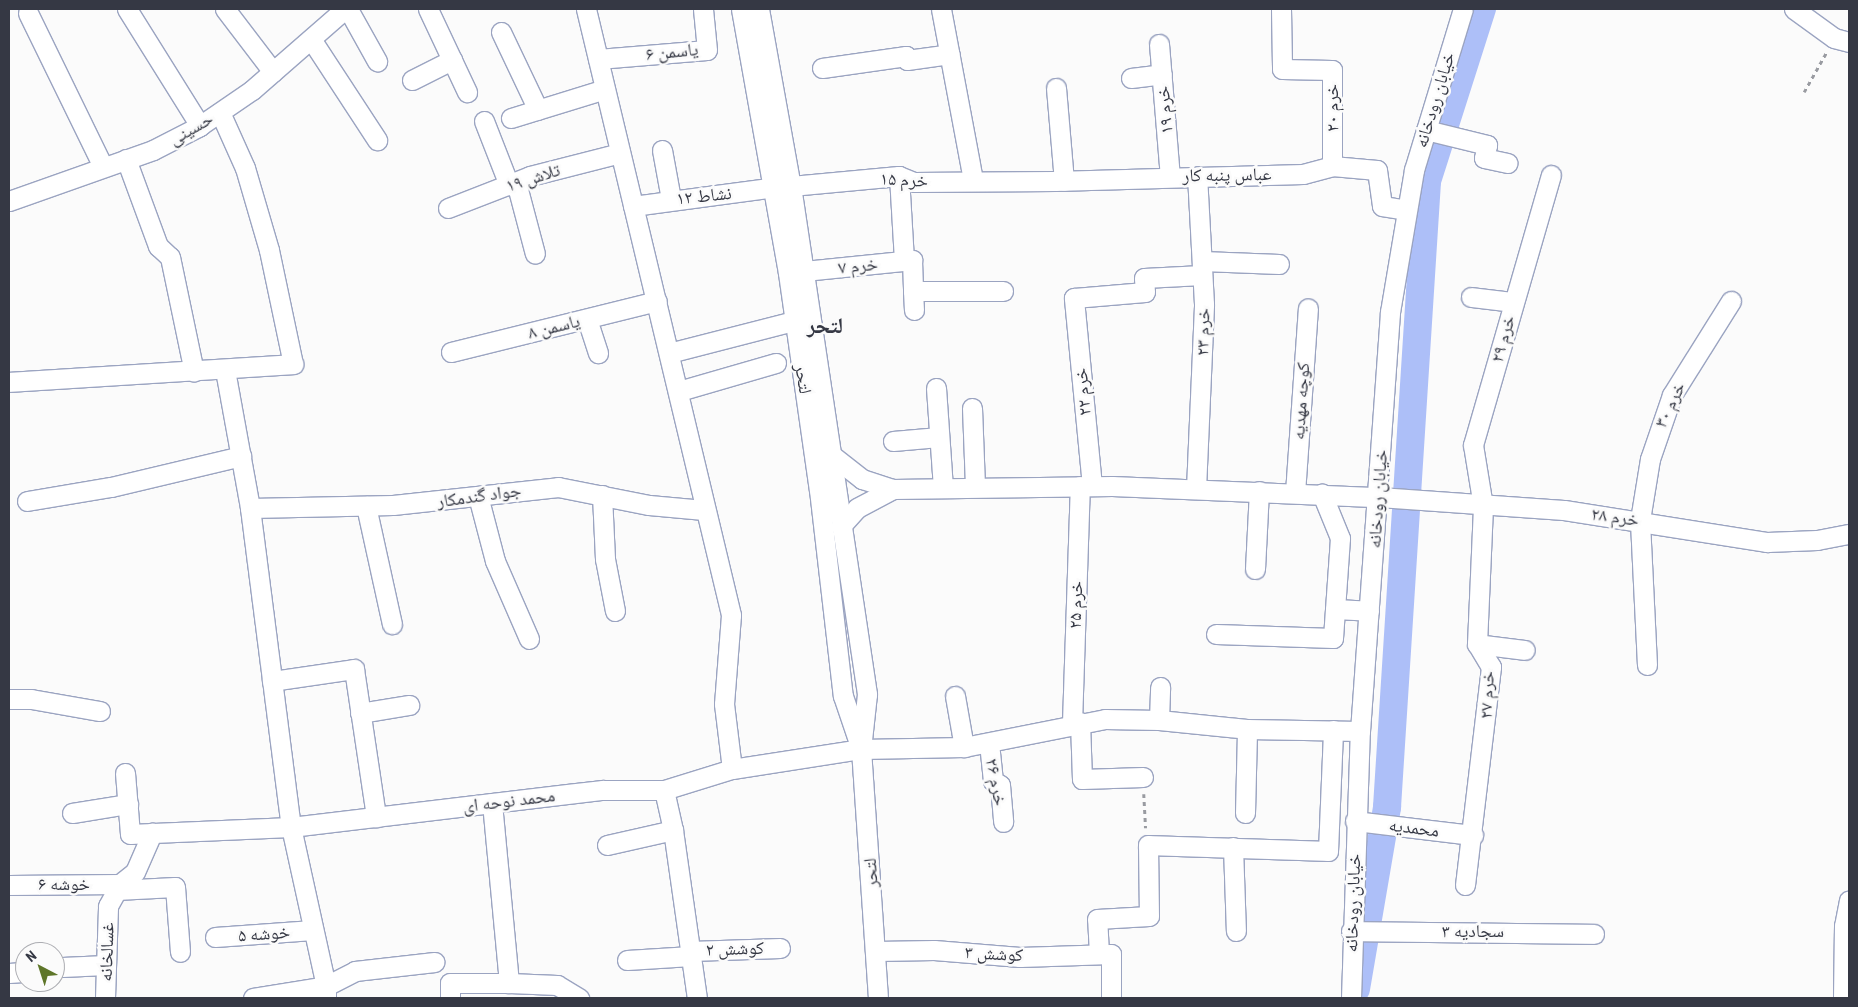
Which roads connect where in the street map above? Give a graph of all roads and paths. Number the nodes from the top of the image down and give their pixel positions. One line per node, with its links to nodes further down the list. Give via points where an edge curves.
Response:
1 (127, 9): 35 (street)
2 (225, 9): 23 (street)
3 (428, 9): 20 (street)
4 (586, 9): 19 (street)
5 (703, 9): 19 (street, یاسمن ۶, via 707,50)
6 (741, 9): 52 (street, لتحر)
7 (759, 9): 52 (street, لتحر)
8 (941, 9): 18 (street)
9 (1281, 9): 42 (street, خرم ۲۰, via 1282,69 1332,70)
10 (1463, 9): 36 (street, خیابان رودخانه)
11 (1794, 9): 16 (street)
12 (339, 11): 15 (street, حسینی); 21 (street)
13 (28, 13): 43 (street)
14 (501, 32): 31 (street)
15 (311, 39): 23 (street, حسینی); 37 (street)
16 (1842, 40): 30 (path)
17 (1160, 44): 24 (street, خرم ۱۹)
18 (950, 54): 22 (street, via 908,60 906,56); 49 (street)
19 (598, 59): 28 (street)
20 (452, 60): 26 (street); 29 (street)
21 (377, 61)
22 (822, 68)
23 (273, 72): 32 (street, حسینی)
24 (1162, 74): 25 (street); 47 (street, خرم ۱۹)
25 (1131, 78)
26 (412, 80)
27 (1056, 88): 50 (street)
28 (605, 89): 31 (street); 39 (street)
29 (468, 92)
30 (1804, 92)
31 (538, 110): 33 (street)
32 (220, 112): 35 (street, حسینی); 77 (street, via 245,168 270,250 293,364)
33 (511, 118)
34 (484, 120): 51 (street)
35 (200, 126): 40 (street, حسینی, via 153,150)
36 (1426, 130): 41 (street, via 1487,145 1484,158); 57 (street, خیابان رودخانه)
37 (377, 140)
38 (662, 150): 53 (street)
39 (620, 153): 51 (street, تلاش ۱۹); 55 (street)
40 (126, 159): 43 (street, حسینی); 78 (street, via 158,246 170,257)
41 (1507, 164)
42 (1332, 166): 46 (street, عباس پنبه کار, via 1303,174); 57 (street, عباس پنبه کار, via 1377,170 1382,206)
43 (103, 167): 54 (street, حسینی)
44 (1551, 174): 68 (street, خرم ۲۹)
45 (899, 176): 49 (street, خرم ۱۵, via 914,182); 52 (street, خرم ۱۵); 59 (street)
46 (1197, 176): 47 (street, عباس پنبه کار); 61 (street, خرم ۲۳)
47 (1170, 177): 50 (street, عباس پنبه کار)
48 (1017, 179): 49 (street, خرم ۱۵); 50 (street, عباس پنبه کار)
49 (973, 180)
50 (1064, 181)
51 (513, 183): 56 (street, تلاش ۱۹); 58 (street)
52 (783, 186): 53 (street, نشاط ۱۲); 62 (street, لتحر); 72 (street, لتحر)
53 (671, 199): 55 (street, نشاط ۱۲)
54 (9, 201)
55 (633, 206): 66 (street)
56 (448, 208)
57 (1406, 210): 97 (street, خیابان رودخانه, via 1390,312)
58 (535, 254)
59 (908, 260): 62 (street, خرم ۷); 63 (street)
60 (1279, 264): 61 (street)
61 (1202, 268): 88 (street, خرم ۲۲, via 1144,278 1145,292 1074,298); 91 (street, خرم ۲۳)
62 (804, 271): 86 (street, لتحر)
63 (913, 291): 64 (street); 70 (street)
64 (1004, 291)
65 (1471, 297): 68 (street)
66 (656, 301): 71 (street, یاسمن ۸); 75 (street)
67 (1731, 301): 103 (street, خرم ۳۰, via 1672,395 1656,435)
68 (1513, 302): 100 (street, خرم ۲۹, via 1473,445)
69 (1308, 308): 93 (street, کوچه مهدیه)
70 (914, 310)
71 (587, 318): 73 (street, یاسمن ۸); 74 (street)
72 (794, 321): 75 (street); 130 (street, لتحر, via 819,490 843,696)
73 (451, 352)
74 (598, 353)
75 (669, 353): 81 (street)
76 (776, 363): 81 (street)
77 (225, 370): 78 (street); 85 (street)
78 (194, 372): 79 (street)
79 (9, 382)
80 (936, 388): 83 (street)
81 (678, 391): 102 (street)
82 (972, 408): 87 (street)
83 (939, 438): 84 (street); 89 (street)
84 (893, 441)
85 (241, 456): 98 (street); 101 (street)
86 (834, 458): 90 (street, via 862,479); 104 (street, لتحر)
87 (975, 486): 88 (street, خرم ۲۸); 89 (street, خرم ۲۸)
88 (1086, 486): 91 (street, خرم ۲۸); 124 (street, خرم ۲۵)
89 (942, 487): 90 (street, خرم ۲۸)
90 (893, 489): 104 (street, via 857,508)
91 (1196, 489): 92 (street, خرم ۲۸)
92 (1259, 491): 93 (street, خرم ۲۸); 106 (street)
93 (1295, 493): 94 (street, خرم ۲۸)
94 (1322, 494): 97 (street, خرم ۲۸); 107 (street, via 1340,538)
95 (602, 495): 96 (street, جواد گندمکار, via 558,487); 102 (street, جواد گندمکار, via 649,505); 109 (street, via 604,559)
96 (478, 496): 99 (street, جواد گندمکار); 112 (street, via 495,561)
97 (1379, 497): 100 (street, خرم ۲۸); 108 (street, خیابان رودخانه)
98 (27, 501)
99 (366, 506): 101 (street, جواد گندمکار); 110 (street)
100 (1483, 506): 103 (street, خرم ۲۸, via 1564,510); 113 (street)
101 (250, 508): 116 (street)
102 (704, 510): 131 (street, via 731,615 724,704)
103 (1640, 520): 105 (street, خرم ۲۸, via 1767,542 1817,540); 115 (street, خرم ۳۰)
104 (842, 526): 130 (street, لتحر, via 867,694)
105 (1849, 534)
106 (1255, 568)
107 (1335, 609): 108 (street); 111 (street, via 1333,638)
108 (1369, 610): 127 (street, خیابان رودخانه)
109 (615, 611)
110 (392, 624)
111 (1216, 634)
112 (529, 639)
113 (1477, 644): 114 (street); 145 (street, خرم ۲۷, via 1492,667)
114 (1525, 650)
115 (1648, 665)
116 (272, 681): 122 (street, via 354,669); 142 (street)
117 (1160, 687): 123 (street)
118 (955, 696): 129 (street)
119 (9, 699): 121 (street, via 31,699)
120 (409, 705): 122 (street)
121 (100, 711)
122 (360, 714): 139 (street)
123 (1159, 720): 124 (street, محمد نوحه ای); 125 (street, محمد نوحه ای)
124 (1076, 722): 128 (street, محمد نوحه ای); 133 (street, خرم ۲۵, via 1082,779)
125 (1247, 729): 126 (street, محمد نوحه ای); 138 (street)
126 (1333, 730): 127 (street, محمد نوحه ای); 148 (street, via 1328,851)
127 (1360, 731): 140 (street, خیابان رودخانه)
128 (989, 743): 129 (street, محمد نوحه ای); 141 (street, خرم ۲۶, via 993,781 1000,785)
129 (964, 748): 130 (street, محمد نوحه ای)
130 (861, 749): 131 (street, محمد نوحه ای); 159 (street, لتحر)
131 (732, 769): 134 (street, محمد نوحه ای)
132 (125, 773): 136 (street)
133 (1143, 776): 147 (path)
134 (664, 790): 135 (street, محمد نوحه ای, via 603,790); 143 (street)
135 (492, 803): 139 (street, محمد نوحه ای); 167 (street)
136 (128, 804): 137 (street); 144 (street, محمد نوحه ای, via 130,834)
137 (72, 813)
138 (1245, 813)
139 (376, 817): 142 (street, محمد نوحه ای)
140 (1355, 821): 145 (street, محمدیه); 155 (street, خیابان رودخانه)
141 (1002, 822)
142 (291, 827): 144 (street, محمد نوحه ای); 153 (street)
143 (673, 830): 146 (street); 161 (street)
144 (152, 833): 151 (street, via 135,872)
145 (1473, 834): 150 (street, خرم ۲۷)
146 (607, 845)
147 (1148, 845): 148 (street); 162 (street, via 1148,916 1096,919)
148 (1233, 847): 154 (street)
149 (9, 884): 151 (street, خوشه ۶)
150 (1465, 885)
151 (115, 893): 160 (street, خوشه ۶, via 175,887); 165 (street, غسالخانه)
152 (1849, 901): 177 (street, via 1844,926)
153 (313, 930): 157 (street, خوشه ۵); 168 (street)
154 (1236, 931)
155 (1351, 931): 156 (street, سجادیه ۳); 176 (street, خیابان رودخانه)
156 (1594, 934)
157 (215, 937)
158 (780, 948): 161 (street, کوشش ۲)
159 (876, 951): 162 (street, کوشش ۳, via 934,950 1020,957); 174 (street, لتحر)
160 (180, 952)
161 (691, 953): 163 (street, کوشش ۲); 173 (street)
162 (1105, 954): 175 (street)
163 (627, 960)
164 (434, 962): 168 (street, via 355,971)
165 (106, 965): 166 (street); 169 (street, غسالخانه)
166 (65, 967)
167 (509, 983): 171 (street, via 450,983); 172 (street, via 557,985)
168 (326, 992): 170 (street)
169 (105, 998)
170 (253, 998)
171 (450, 998)
172 (579, 998)
173 (697, 998)
174 (878, 998)
175 (1111, 998)
176 (1351, 998)
177 (1843, 998)

